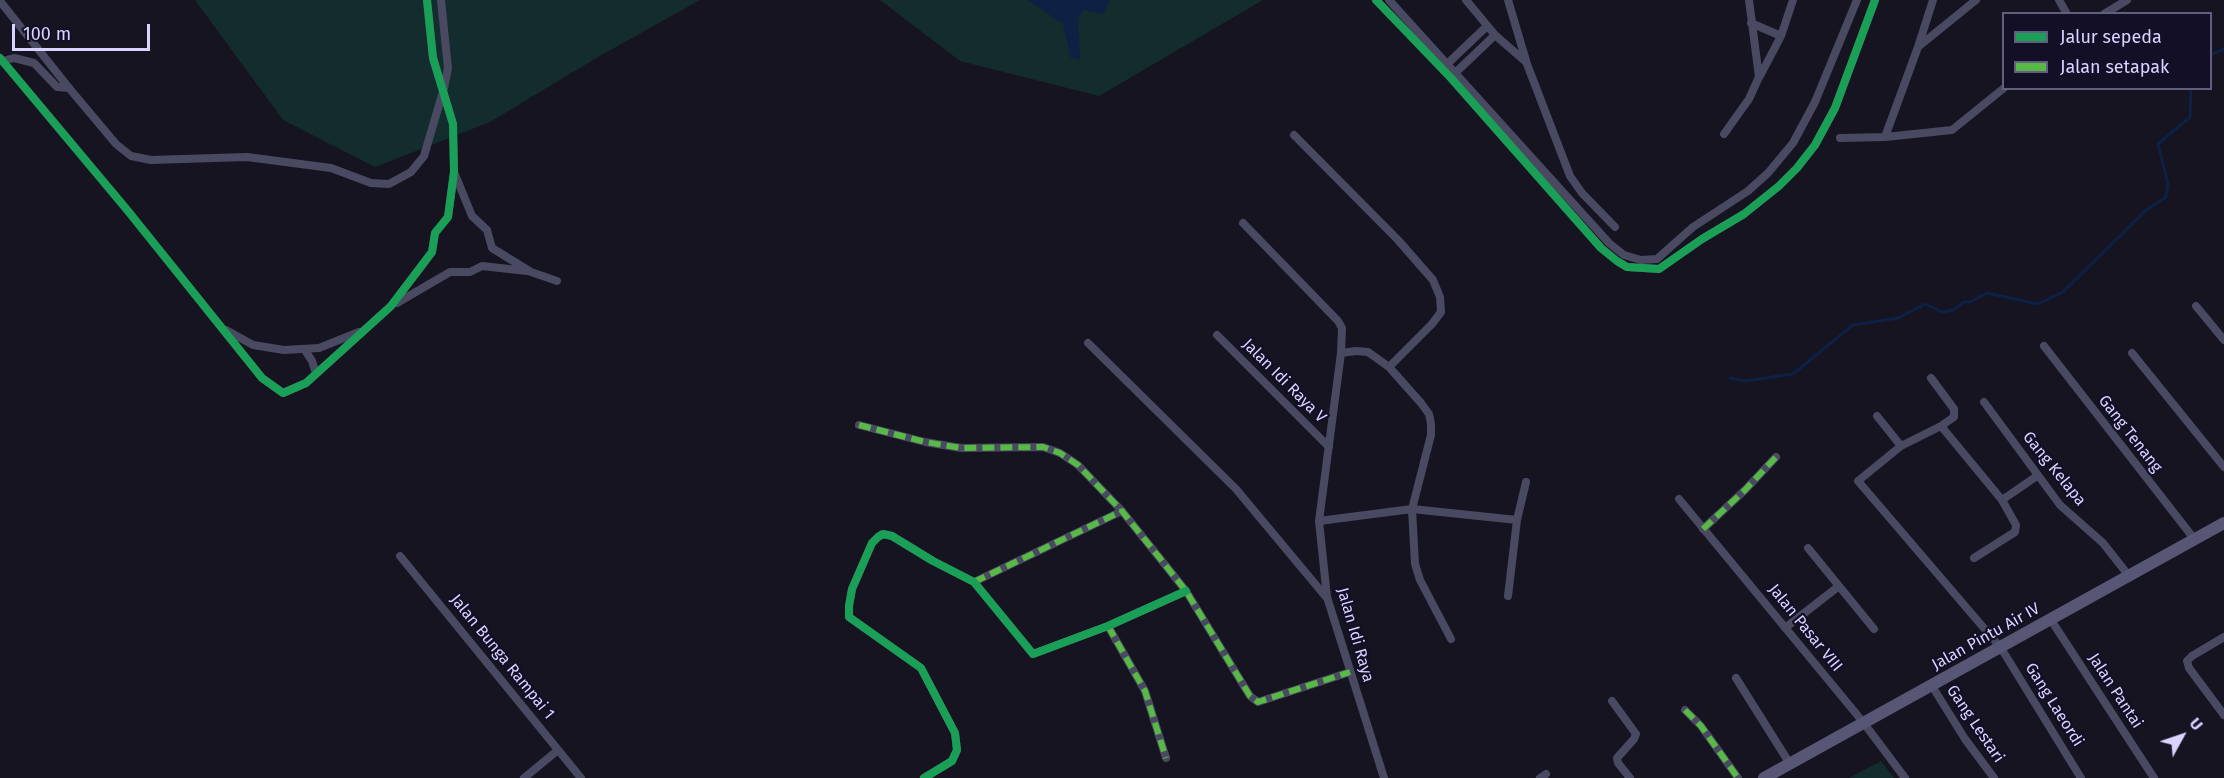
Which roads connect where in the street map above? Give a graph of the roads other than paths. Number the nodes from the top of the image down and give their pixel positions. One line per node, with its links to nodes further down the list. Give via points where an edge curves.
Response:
1 (427, 0): 27 (street, via 434,58)
2 (441, 0): 27 (street, via 448,68)
3 (1376, 0): 23 (street)
4 (1389, 0): 23 (street)
5 (1466, 0): 17 (street)
6 (1508, 0): 22 (street)
7 (1749, 0): 16 (street)
8 (1794, 0): 19 (street)
9 (1857, 0): 37 (street, via 1815,102 1793,142 1748,191)
10 (1875, 0): 38 (street, via 1843,91 1815,145 1779,186 1744,214)
11 (1933, 0): 20 (street)
12 (1977, 0): 20 (street)
13 (2127, 0): 15 (street)
14 (0, 1): 26 (street)
15 (2107, 12)
16 (1751, 23): 19 (street); 25 (street)
17 (1487, 26): 18 (street); 23 (street)
18 (1496, 35): 22 (street); 24 (street)
19 (1781, 36): 25 (street)
20 (1918, 48): 31 (street)
21 (1, 60): 26 (street, via 14,57 34,63 57,87); 43 (street)
22 (1527, 64): 36 (street, via 1570,176)
23 (1444, 67): 24 (street)
24 (1453, 76): 33 (street)
25 (1760, 77): 29 (street)
26 (69, 88): 27 (street, via 131,156 151,160 247,157 331,168 371,183 389,184 411,172 424,156)
27 (444, 88): 34 (street, via 453,124)
28 (2002, 90): 31 (street, via 1952,130)
29 (1724, 134)
30 (1294, 135): 52 (street, via 1398,240 1433,280 1440,297 1441,312 1437,318)
31 (1885, 137): 32 (street)
32 (1840, 138)
33 (1520, 151): 37 (street, via 1624,255 1657,259); 38 (street, via 1601,248 1628,267 1659,269)
34 (454, 172): 39 (street, via 472,216 487,230 492,248); 41 (street, via 448,217 435,233 432,252)
35 (1243, 223): 50 (street, Jalan Idi Raya, via 1338,321 1342,328)
36 (1615, 227)
37 (1693, 227): 38 (street)
38 (1702, 239)
39 (531, 272): 40 (street); 41 (street, via 482,266 470,272 450,272)
40 (557, 281)
41 (392, 306): 44 (street)
42 (2196, 306): 46 (street)
43 (223, 329): 49 (street, via 253,345); 53 (street, via 262,378 283,393)
44 (366, 330): 49 (street); 53 (street)
45 (1217, 335): 60 (street, Jalan Idi Raya V)
46 (2224, 340)
47 (1088, 343): 82 (street, via 1236,489)
48 (2044, 346): 73 (street, Gang Tenang)
49 (305, 350): 53 (street)
50 (1341, 353): 52 (street, via 1368,352); 60 (street, Jalan Idi Raya)
51 (2132, 353): 62 (street)
52 (1389, 367): 67 (street, via 1421,403 1431,424)
53 (316, 374)
54 (1931, 378): 58 (street, via 1954,409 1954,417)
55 (1984, 402): 63 (street, Gang Kelapa)
56 (1877, 416): 59 (street)
57 (859, 425): 68 (street, via 961,448 1043,447 1078,465)
58 (1941, 426): 59 (street); 66 (street)
59 (1901, 446): 89 (street, Gang Laeordi, via 1858,481)
60 (1329, 447): 70 (street, Jalan Idi Raya)
61 (1776, 457): 72 (street)
62 (2224, 467)
63 (2037, 476): 66 (street); 77 (street, Gang Kelapa, via 2064,510 2103,543)
64 (1526, 482): 69 (street)
65 (1679, 499): 72 (street, Jalan Pasar VIII)
66 (2002, 500): 76 (street, via 2016,525 2015,532)
67 (1412, 509): 69 (street); 70 (street); 88 (street, via 1415,564)
68 (1122, 511): 78 (street); 80 (street)
69 (1517, 520): 81 (street)
70 (1319, 521): 82 (street, Jalan Idi Raya)
71 (2224, 523): 73 (main road, Jalan Pintu Air IV)
72 (1703, 529): 85 (street, Jalan Pasar VIII)
73 (2195, 540): 77 (main road, Jalan Pintu Air IV)
74 (1808, 548): 79 (street)
75 (400, 556): 97 (street, Jalan Bunga Rampai 1)
76 (1974, 558)
77 (2129, 576): 83 (main road, Jalan Pintu Air IV)
78 (974, 582): 84 (street, via 1033,654); 102 (street, via 883,534 872,543 852,589 849,616 921,668 955,733 954,759)
79 (1839, 586): 85 (street); 86 (street)
80 (1186, 591): 84 (street); 90 (street, via 1250,696 1258,702)
81 (1508, 596)
82 (1327, 597): 90 (street, Jalan Idi Raya)
83 (2051, 620): 89 (main road, Jalan Pintu Air IV); 110 (street, Jalan Pantai)
84 (1108, 626): 98 (street, via 1145,692)
85 (1785, 628): 96 (street, Jalan Pasar VIII)
86 (1874, 629)
87 (2224, 637): 95 (street, via 2187,661)
88 (1451, 639)
89 (2001, 648): 92 (main road, Jalan Pintu Air IV); 109 (street, Gang Laeordi)
90 (1350, 672): 103 (street, Jalan Idi Raya)
91 (1736, 678): 99 (street)
92 (1932, 686): 96 (main road, Jalan Pintu Air IV); 108 (street, Gang Lestari)
93 (1612, 701): 104 (street, via 1636,737 1617,758)
94 (1685, 710): 105 (street)
95 (2224, 715)
96 (1863, 722): 99 (main road, Jalan Pintu Air IV); 107 (street, Jalan Pasar VIII)
97 (558, 750): 100 (street); 101 (street, Jalan Bunga Rampai 1)
98 (1166, 758)
99 (1790, 765): 106 (main road, Jalan Pintu Air IV)
100 (524, 778)
101 (580, 778)
102 (924, 778)
103 (1384, 778)
104 (1630, 778)
105 (1738, 778)
106 (1764, 778)
107 (1905, 778)
108 (1994, 778)
109 (2081, 778)
110 (2154, 778)

